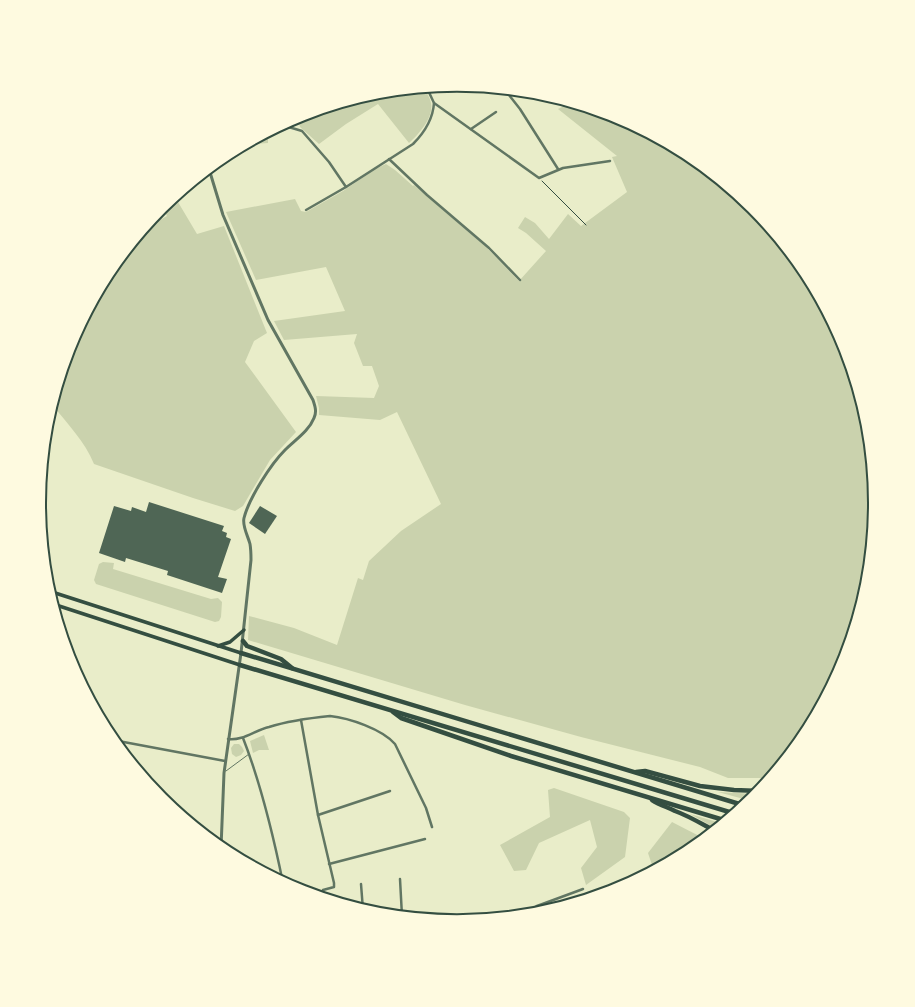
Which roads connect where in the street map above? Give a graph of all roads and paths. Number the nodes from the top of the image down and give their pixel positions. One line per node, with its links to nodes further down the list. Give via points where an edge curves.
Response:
1 (429, 93): 3 (street)
2 (510, 96): 9 (street)
3 (434, 103): 6 (street); 7 (street, via 422,135)
4 (496, 112): 6 (street)
5 (291, 127): 12 (street, via 307,135)
6 (471, 130): 11 (street)
7 (389, 160): 12 (street); 15 (street, via 489,248)
8 (610, 161): 9 (street)
9 (558, 169): 11 (street)
10 (211, 174): 18 (street, via 223,215 268,320 316,409 315,418 309,426 276,459 265,475 244,518 251,551)
11 (539, 178): 14 (path)
12 (346, 187): 13 (street)
13 (306, 210)
14 (586, 225)
15 (520, 280)
16 (56, 593): 20 (main road)
17 (59, 606): 22 (main road)
18 (244, 630): 19 (street); 20 (main road, via 230,642)
19 (243, 640): 21 (street); 23 (highway, via 250,647 281,659)
20 (218, 646): 21 (main road)
21 (241, 653): 22 (street); 23 (highway)
22 (240, 664): 24 (highway); 27 (street)
23 (295, 670): 31 (highway)
24 (391, 710): 35 (highway, via 401,718 463,740); 37 (highway)
25 (301, 720): 26 (street, via 269,726); 38 (street); 40 (street, via 337,717 369,728 391,740 419,792)
26 (243, 738): 27 (street); 29 (street)
27 (228, 739): 30 (street)
28 (122, 742): 30 (street)
29 (249, 753): 32 (lane); 45 (street, via 273,833)
30 (225, 761): 32 (street)
31 (635, 772): 34 (highway, via 645,771 700,786); 36 (highway)
32 (224, 773): 43 (street)
33 (390, 791): 38 (street)
34 (751, 791)
35 (647, 797): 39 (highway); 41 (highway, via 660,806)
36 (738, 804)
37 (730, 812)
38 (318, 815): 44 (street)
39 (721, 819)
40 (432, 827)
41 (710, 828)
42 (425, 839): 44 (street)
43 (221, 840)
44 (329, 864): 49 (street, via 334,887)
45 (283, 876)
46 (400, 879): 52 (street)
47 (361, 884): 50 (street)
48 (583, 889): 51 (street)
49 (323, 892)
50 (363, 904)
51 (537, 906)
52 (402, 911)

